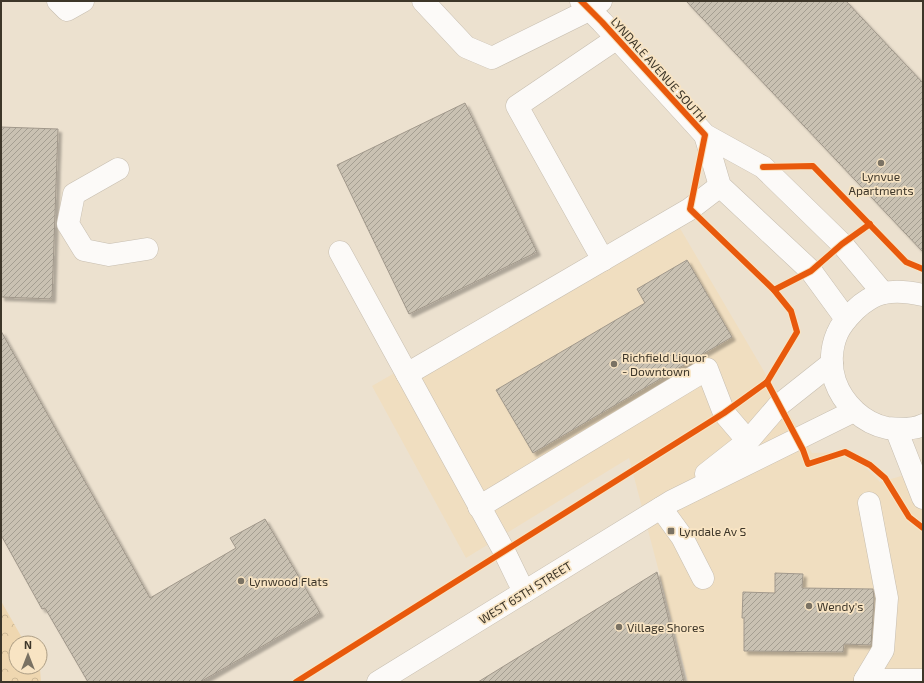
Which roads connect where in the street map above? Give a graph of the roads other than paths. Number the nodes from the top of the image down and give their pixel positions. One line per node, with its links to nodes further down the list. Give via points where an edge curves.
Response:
1 (58, 1): 2 (main road, via 67,10)
2 (83, 1)
3 (423, 1): 4 (main road, via 466,47 492,58)
4 (590, 4): 5 (main road, LYNDALE AVENUE SOUTH)
5 (616, 39): 6 (main road, LYNDALE AVENUE SOUTH); 11 (main road, via 517,106)
6 (705, 136): 8 (main road, LYNDALE AVENUE SOUTH); 12 (main road, LYNDALE AVENUE SOUTH, via 763,167 842,244)
7 (118, 169): 9 (main road, via 74,194 68,224 84,250 109,255)
8 (720, 186): 11 (main road, via 690,209); 14 (main road, via 812,271)
9 (147, 249)
10 (340, 252): 16 (main road)
11 (603, 260): 16 (main road)
12 (883, 293): 13 (main road, via 903,291); 14 (main road, via 862,303)
13 (923, 295)
14 (846, 319): 15 (main road, via 835,340)
15 (832, 363): 17 (main road, via 835,381 842,397); 20 (main road, WEST 65TH STREET, via 779,405)
16 (407, 374): 24 (main road)
17 (854, 411): 19 (main road, via 866,420); 23 (main road, WEST 65TH STREET)
18 (923, 425): 19 (main road)
19 (896, 429): 21 (main road)
20 (748, 441): 23 (main road, WEST 65TH STREET); 24 (main road, via 724,413 706,369)
21 (923, 498)
22 (868, 504): 27 (main road, via 886,598 883,650 866,680)
23 (666, 505): 25 (main road); 26 (main road, WEST 65TH STREET)
24 (479, 507): 26 (main road)
25 (703, 578)
26 (524, 592): 28 (main road, WEST 65TH STREET)
27 (923, 680)
28 (378, 682)

